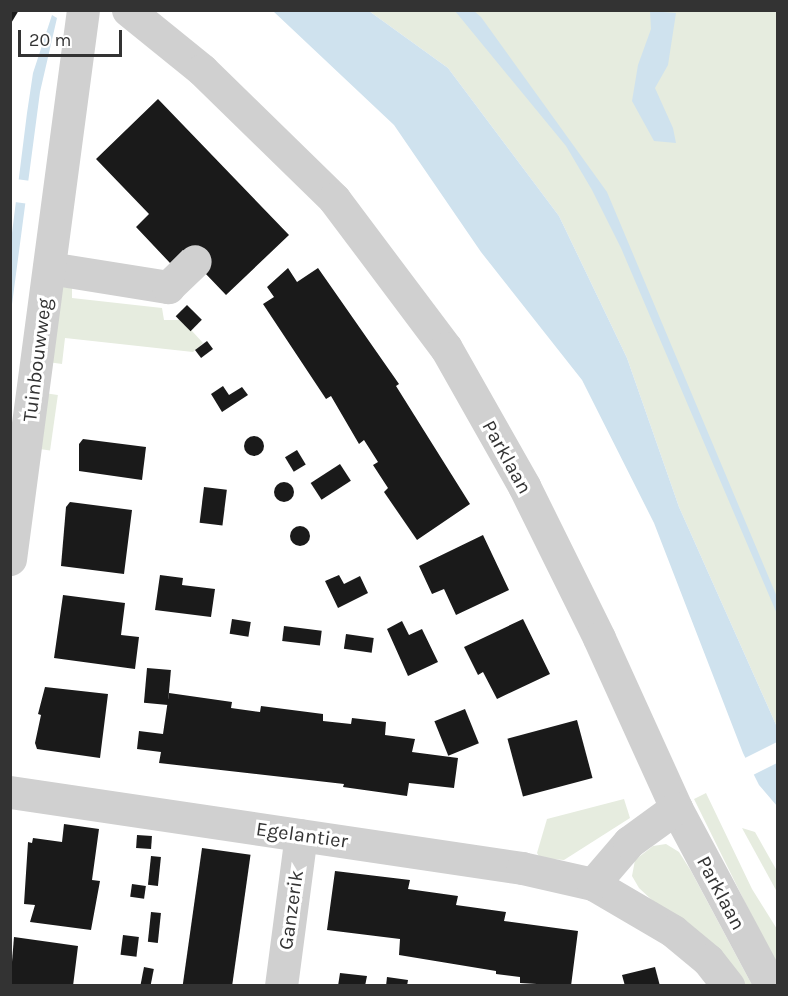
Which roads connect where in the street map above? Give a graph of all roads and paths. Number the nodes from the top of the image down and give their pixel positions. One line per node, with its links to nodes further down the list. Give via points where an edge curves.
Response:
1 (83, 10): 4 (street, Tuinbouwweg)
2 (128, 10): 7 (street, Parklaan, via 202,70 334,199 446,348 525,486)
3 (195, 261): 4 (street, via 168,287)
4 (49, 268): 5 (street, Tuinbouwweg)
5 (10, 559)
6 (10, 792): 8 (street, Egelantier)
7 (676, 808): 9 (street, via 629,842); 12 (street, Parklaan)
8 (301, 835): 9 (street, Egelantier, via 522,868); 10 (street, Ganzerik)
9 (593, 884): 11 (street, Egelantier, via 673,931 708,960)
10 (281, 986)
11 (728, 986)
12 (771, 986)

